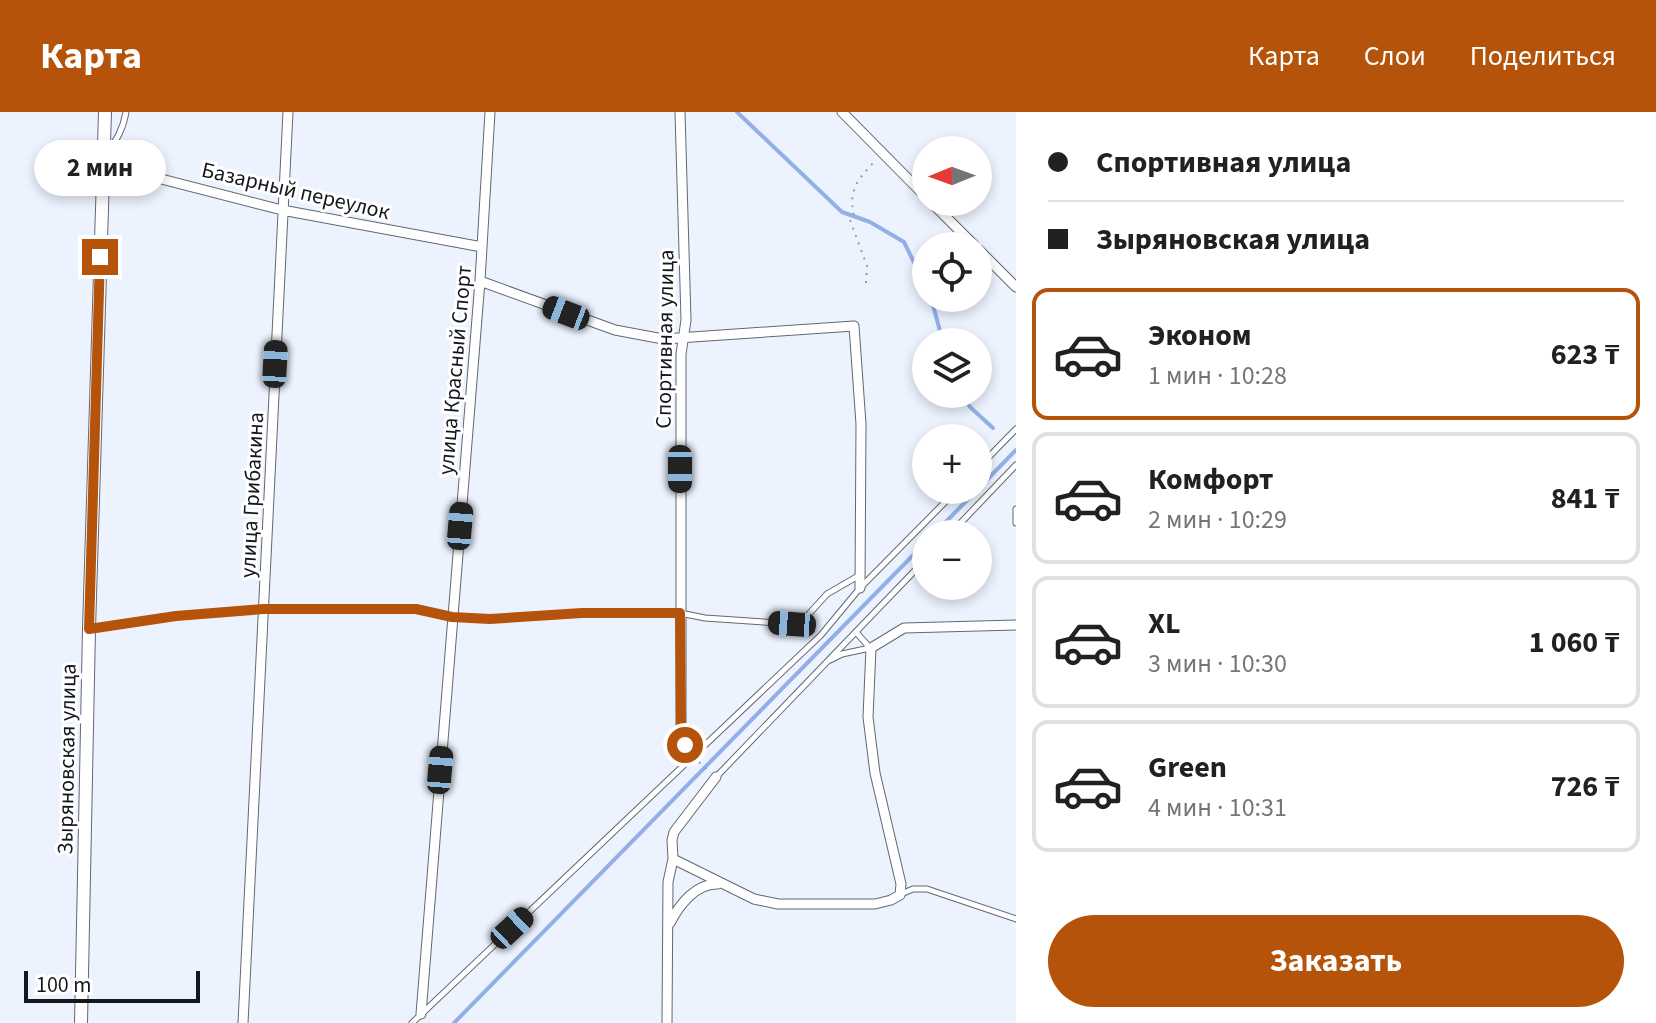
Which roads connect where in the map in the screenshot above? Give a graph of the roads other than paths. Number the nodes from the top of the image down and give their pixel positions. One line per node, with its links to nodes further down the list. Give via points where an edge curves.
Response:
1 (105, 112): 7 (street, Зыряновская улица)
2 (126, 112): 7 (lane, via 124,126)
3 (288, 112): 9 (street, улица Грибакина)
4 (490, 112): 12 (street, улица Красный Спорт)
5 (680, 112): 16 (street, Спортивная улица)
6 (842, 112): 8 (street)
7 (103, 161): 9 (street, Базарный переулок); 31 (street, Зыряновская улица)
8 (912, 183)
9 (282, 210): 12 (street, Базарный переулок); 27 (street, улица Грибакина)
10 (945, 216): 11 (street)
11 (960, 232)
12 (482, 247): 14 (street, улица Красный Спорт)
13 (992, 264): 15 (street)
14 (480, 281): 16 (street, via 615,330 663,339); 29 (street, улица Красный Спорт)
15 (1016, 287)
16 (683, 337): 25 (street, via 854,326 863,497); 28 (street, Спортивная улица)
17 (1016, 429): 18 (lane)
18 (992, 454)
19 (1016, 465): 22 (lane)
20 (943, 504): 26 (lane)
21 (1016, 509): 23 (lane)
22 (963, 520)
23 (1016, 523)
24 (912, 574): 32 (lane)
25 (860, 575): 26 (street); 28 (lane, via 792,624)
26 (860, 588): 35 (lane, via 821,635)
27 (264, 609): 29 (lane, via 416,609); 31 (lane); 44 (street, улица Грибакина)
28 (680, 613): 29 (lane); 35 (street, Спортивная улица, via 681,729)
29 (452, 617): 42 (street, улица Красный Спорт)
30 (1016, 625): 33 (street, via 904,628)
31 (89, 629): 43 (street, Зыряновская улица)
32 (856, 632): 33 (lane); 34 (lane)
33 (871, 648): 34 (lane); 39 (street, via 868,717)
34 (824, 662): 36 (lane)
35 (696, 759): 42 (lane)
36 (712, 774): 37 (street, via 674,832)
37 (673, 859): 38 (street); 41 (street)
38 (721, 884): 39 (street, via 778,904 875,904); 41 (street, via 699,888)
39 (900, 895): 40 (lane, via 927,889)
40 (1016, 919)
41 (668, 926): 46 (street)
42 (421, 1014): 45 (lane)
43 (81, 1023)
44 (243, 1023)
45 (412, 1023)
46 (667, 1023)

